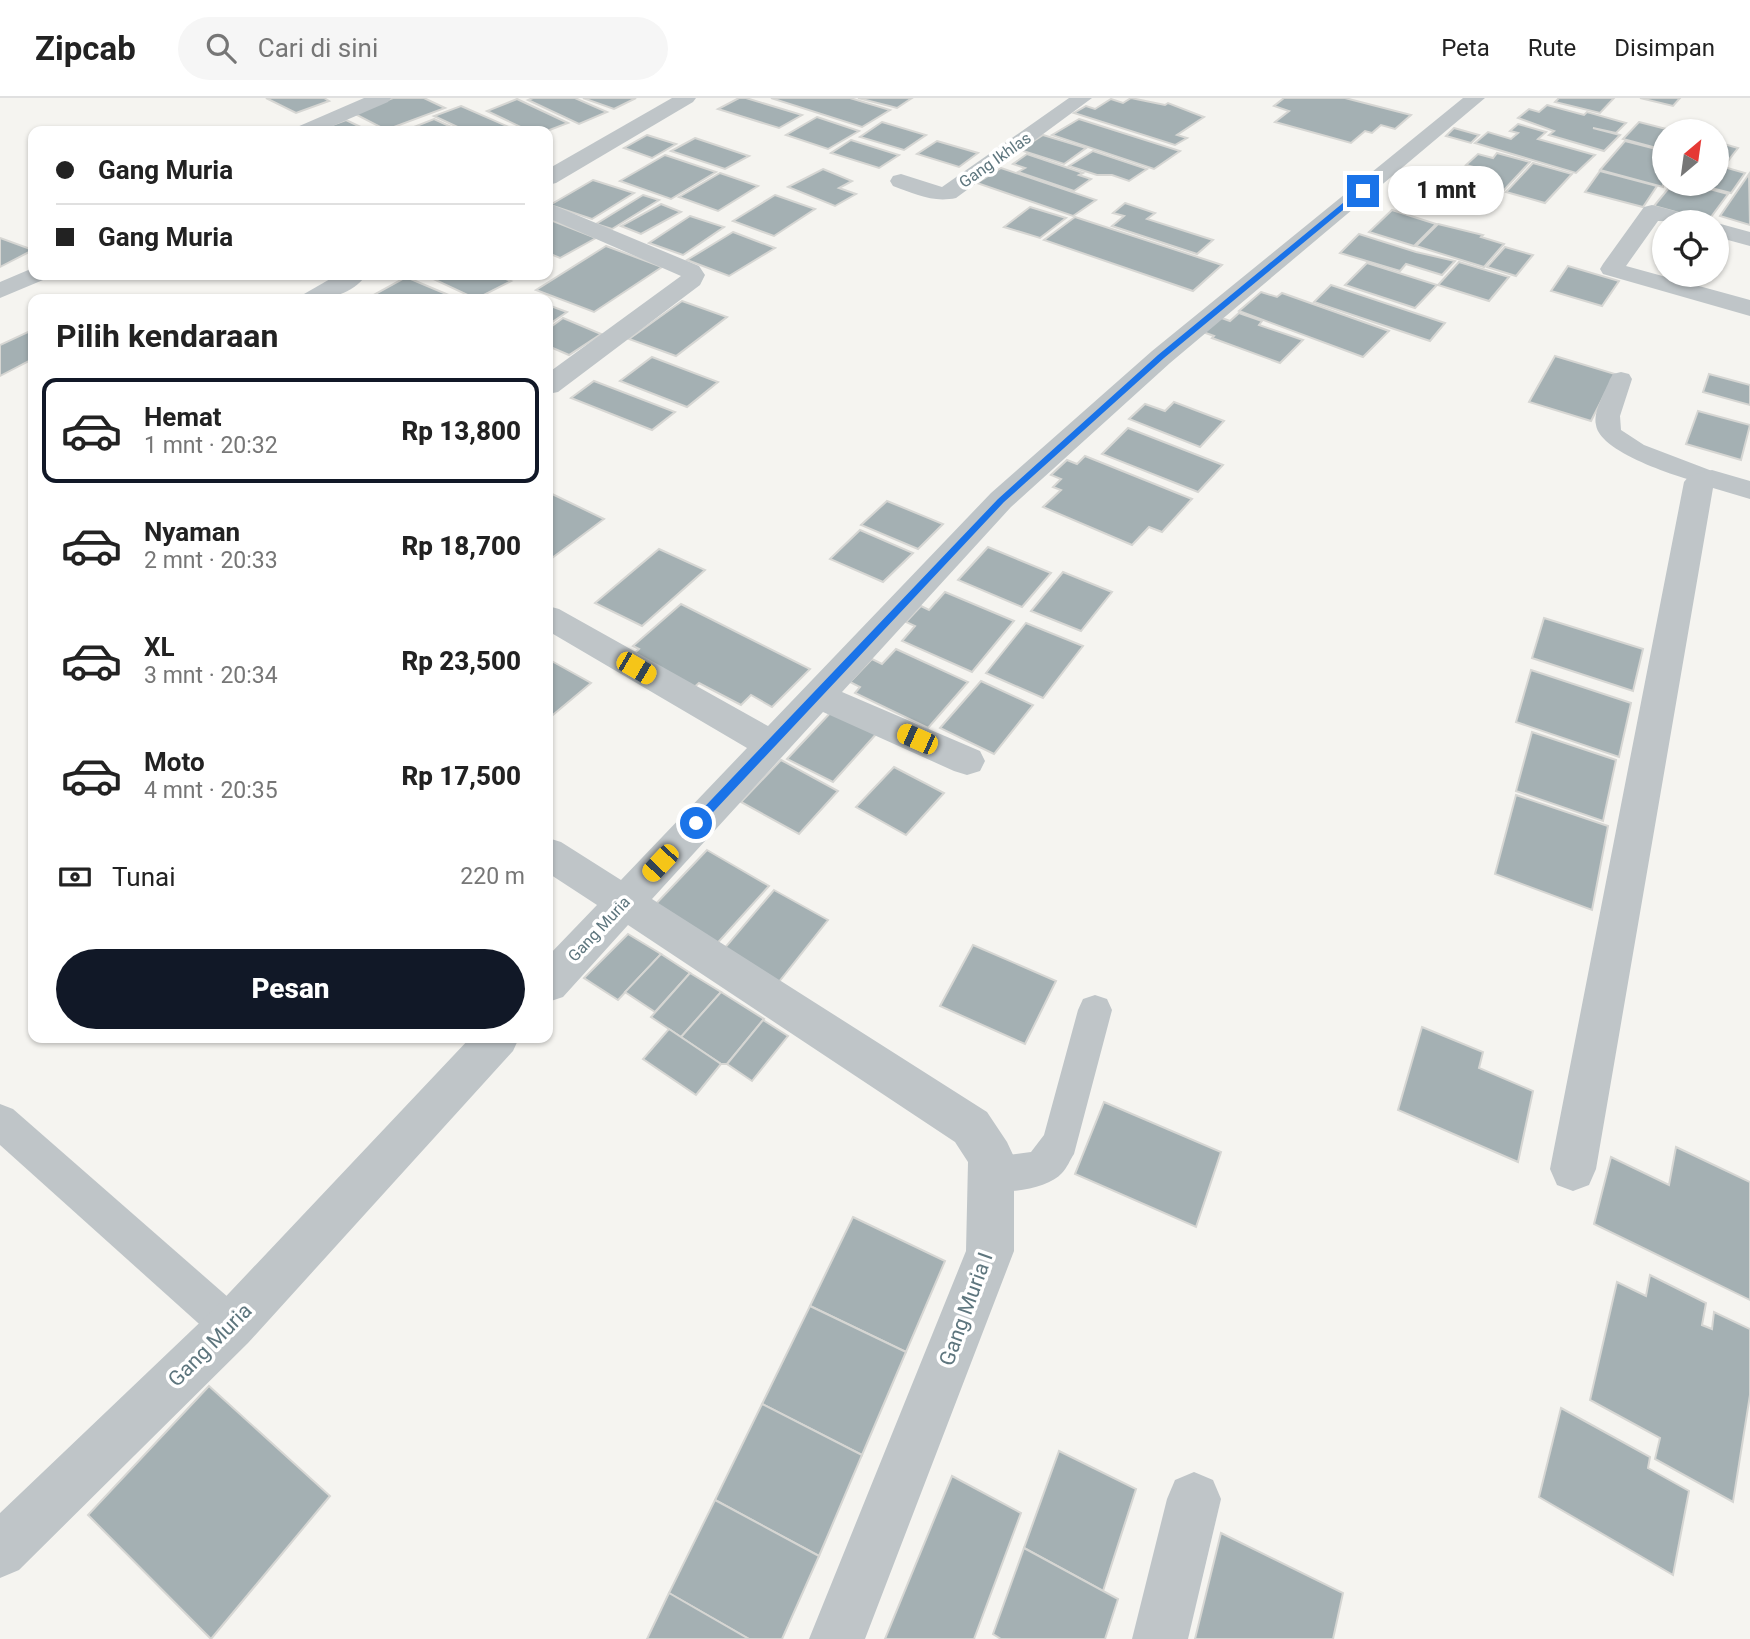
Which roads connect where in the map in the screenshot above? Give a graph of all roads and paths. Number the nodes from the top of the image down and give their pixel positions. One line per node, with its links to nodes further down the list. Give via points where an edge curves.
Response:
1 (381, 98): 5 (street)
2 (686, 98): 6 (street)
3 (1082, 98): 7 (street, Gang Ikhlas, via 948,193 936,194)
4 (1475, 98): 24 (street, Gang Muria, via 1082,426 1001,500)
5 (316, 126)
6 (553, 175)
7 (901, 181)
8 (553, 211): 20 (street, via 693,275)
9 (1652, 212): 14 (street, via 1612,269)
10 (1729, 233): 11 (street)
11 (1750, 239)
12 (28, 278): 16 (street)
13 (346, 280): 17 (street)
14 (1652, 280)
15 (1676, 287): 18 (street)
16 (0, 291)
17 (322, 294)
18 (1750, 308)
19 (1621, 379): 21 (lane, via 1607,426 1612,437 1629,448)
20 (553, 382)
21 (1712, 479): 22 (street); 33 (street, via 1699,482)
22 (1750, 490)
23 (553, 620): 25 (street)
24 (817, 695): 25 (street, Gang Muria); 26 (street)
25 (770, 744): 28 (street, Gang Muria)
26 (967, 761)
27 (553, 856): 28 (street, Gang Muria I)
28 (623, 902): 29 (street, Gang Muria); 34 (street, Gang Muria I, via 971,1127 990,1157)
29 (553, 979)
30 (1095, 1010): 34 (lane, via 1061,1142 1048,1162 1035,1169)
31 (493, 1043): 35 (street, Gang Muria)
32 (0, 1121): 35 (lane)
33 (1573, 1169)
34 (992, 1175): 38 (street, Gang Muria I, via 990,1251)
35 (231, 1326): 37 (street, Gang Muria)
36 (1194, 1499): 39 (street)
37 (0, 1551)
38 (837, 1639)
39 (1160, 1639)

